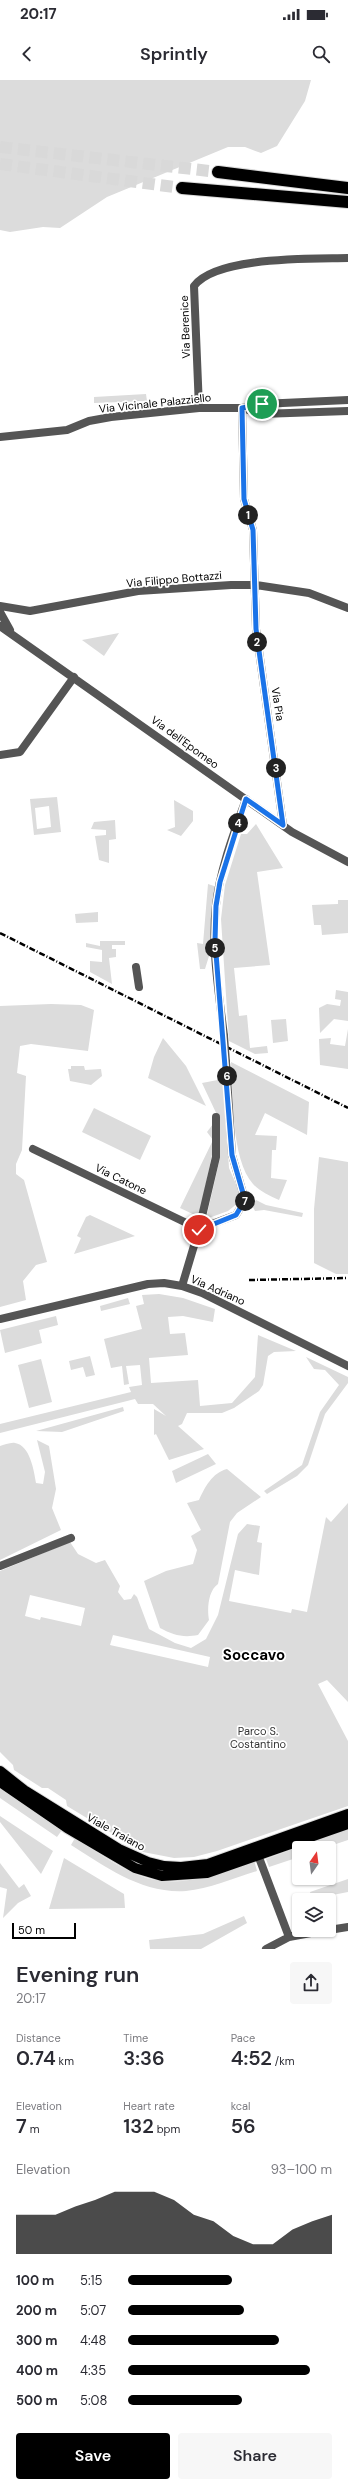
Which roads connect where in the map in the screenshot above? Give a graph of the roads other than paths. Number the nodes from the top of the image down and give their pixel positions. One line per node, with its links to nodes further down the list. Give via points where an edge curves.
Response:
1 (218, 172): 3 (highway)
2 (182, 188): 4 (highway)
3 (348, 188)
4 (348, 202)
5 (348, 258): 7 (street, Via Berenice, via 258,261 200,278 194,286)
6 (348, 400): 8 (street, Via Vicinale Palazziello, via 262,404)
7 (199, 408): 8 (street, Via Vicinale Palazziello); 10 (street, Via Vicinale Palazziello, via 111,417 89,421 67,430)
8 (242, 408): 9 (street, Via Vicinale Palazziello, via 261,414); 11 (street, Via Pia, via 244,499 253,530)
9 (348, 411)
10 (0, 437)
11 (256, 585): 12 (street, Via Filippo Bottazzi, via 138,591 30,610); 13 (street, Via Filippo Bottazzi, via 309,593); 20 (street, Via Pia, via 256,629)
12 (0, 606): 14 (street)
13 (348, 608)
14 (0, 613): 16 (street, Via dell'Epomeo)
15 (0, 626): 16 (street, Via dell'Epomeo)
16 (13, 634): 17 (street, Via dell'Epomeo)
17 (74, 677): 18 (street, via 20,752); 19 (street, Via dell'Epomeo)
18 (0, 755)
19 (246, 799): 20 (street, Via dell'Epomeo); 26 (street, bridge, via 220,882 216,906 215,949 232,1155 245,1194 243,1206 236,1215)
20 (283, 825): 21 (street, Via dell'Epomeo)
21 (348, 862)
22 (136, 968): 23 (street)
23 (139, 987)
24 (216, 1117): 26 (street, via 216,1157)
25 (33, 1149): 26 (street, Via Catone)
26 (199, 1230): 27 (street)
27 (182, 1286): 28 (street, Via Adriano, via 148,1284); 29 (street, Via Adriano, via 221,1301)
28 (0, 1319)
29 (348, 1366)
30 (71, 1538): 31 (street)
31 (0, 1566)
32 (0, 1771): 36 (main road, Viale Traiano, via 24,1790 100,1837 148,1862 164,1866 195,1866)
33 (0, 1782): 36 (main road, Viale Traiano, via 79,1836 148,1873 169,1876 207,1873)
34 (348, 1814): 36 (main road, Viale Traiano)
35 (348, 1824): 36 (main road, Viale Traiano)
36 (257, 1851): 40 (street)
37 (348, 1927): 38 (street)
38 (336, 1929)
39 (292, 1936): 40 (street)
40 (289, 1937): 41 (street)
41 (266, 1949)

